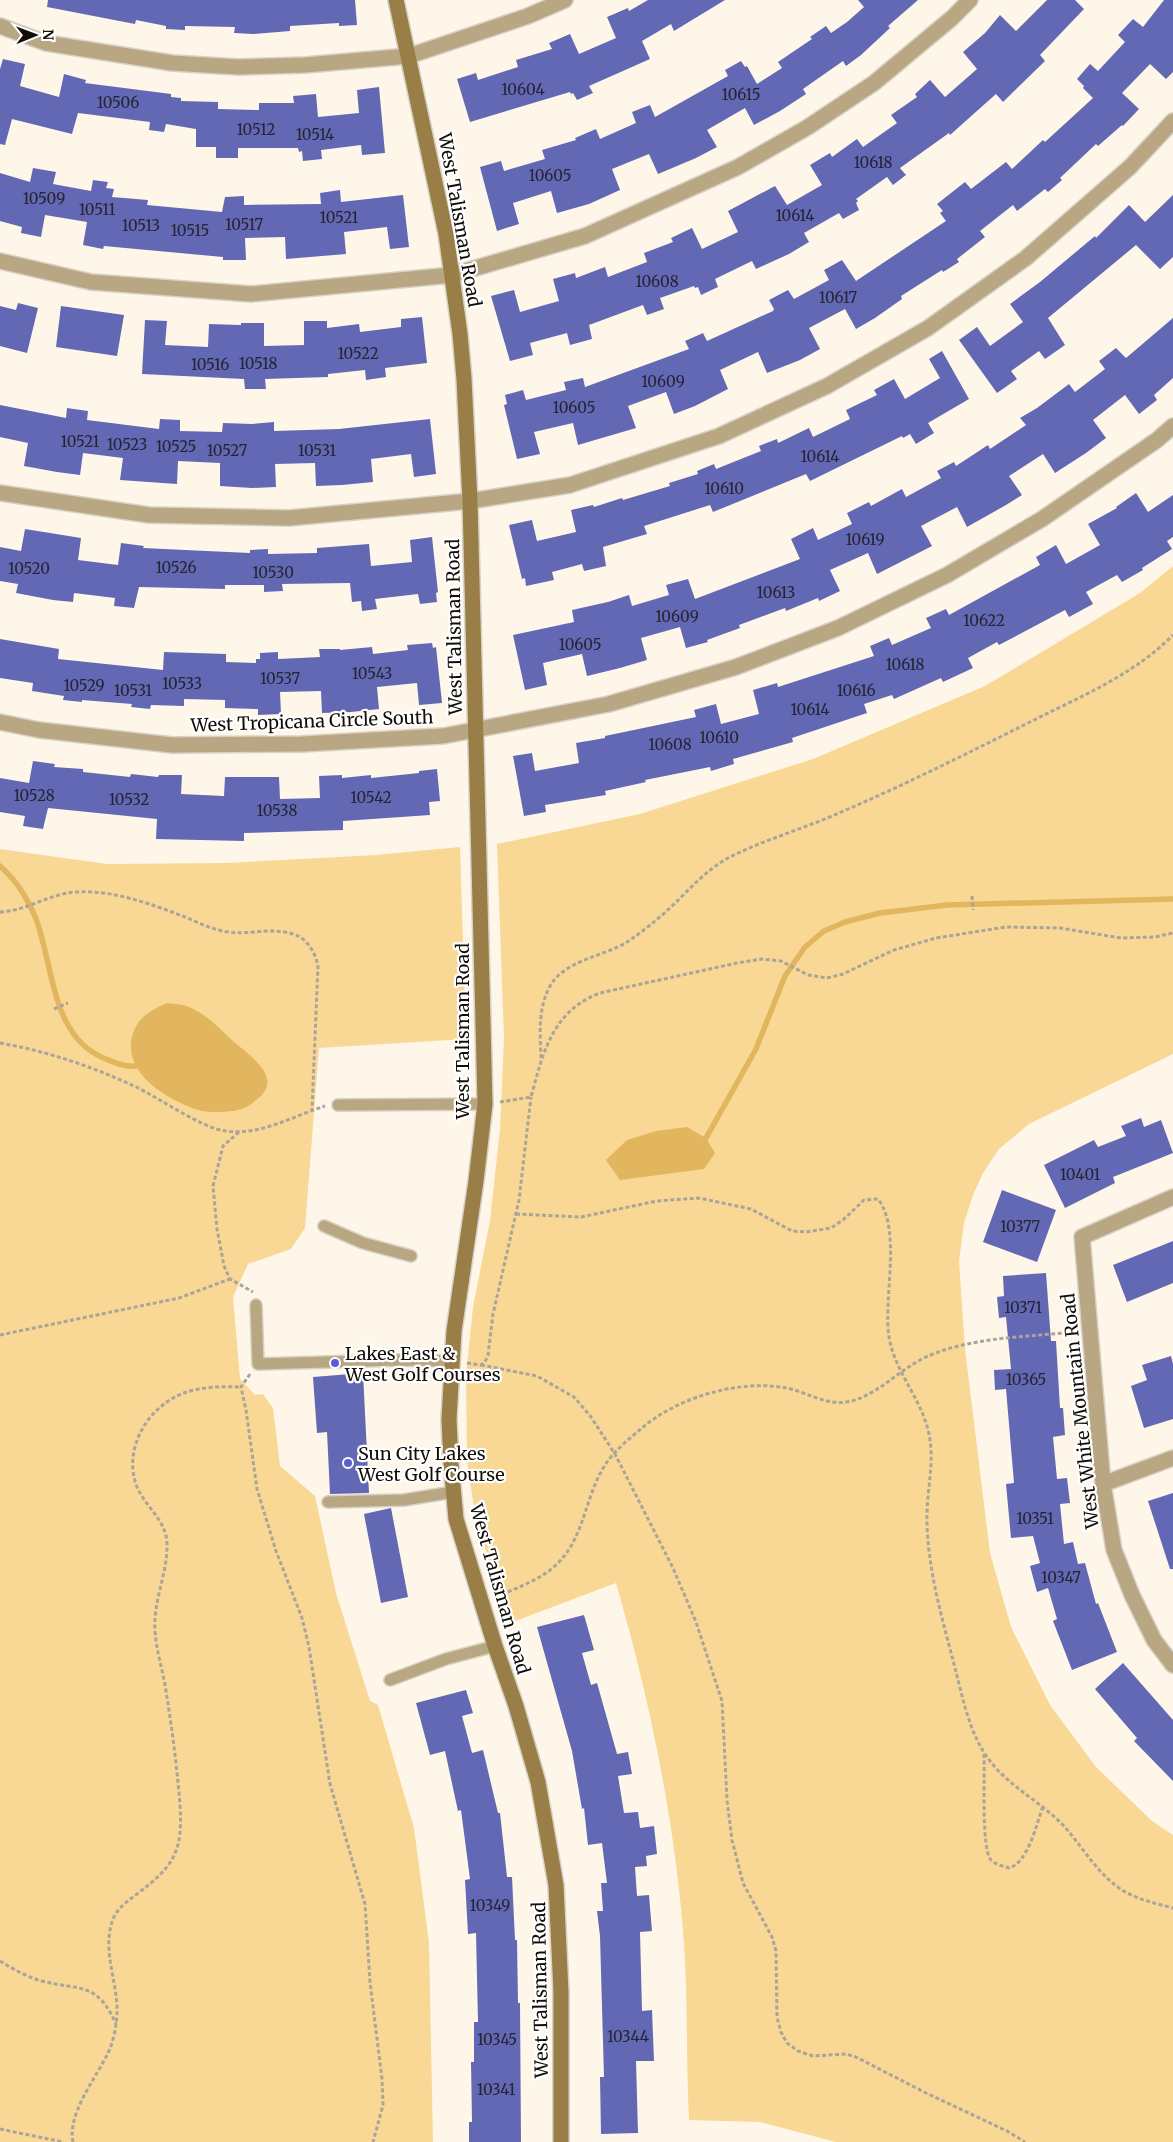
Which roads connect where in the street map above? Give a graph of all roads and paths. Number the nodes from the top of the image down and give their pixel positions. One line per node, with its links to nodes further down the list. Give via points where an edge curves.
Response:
1 (396, 0): 5 (street, West Talisman Road)
2 (565, 0): 5 (street, via 528,16)
3 (970, 0): 8 (street, via 874,83 808,127 738,167 585,236)
4 (0, 26): 5 (street, via 46,43 172,63 238,67)
5 (409, 56): 8 (street, West Talisman Road, via 439,194)
6 (1173, 121): 11 (street, via 1130,167 1026,258 928,328 827,386 719,436 570,485)
7 (0, 261): 8 (street, via 91,282 251,294)
8 (452, 275): 11 (street, West Talisman Road, via 464,380)
9 (1173, 426): 14 (street, West Tropicana Circle South, via 1042,519 947,575 838,628 736,667 609,704)
10 (0, 493): 11 (street, via 149,515 289,518)
11 (470, 501): 14 (street, West Talisman Road)
12 (1173, 635): 22 (path, via 1147,658 1069,703 893,790 728,858 627,942 561,974 549,987 542,1009)
13 (0, 722): 14 (street, West Tropicana Circle South, via 39,730 172,745 302,744 443,736)
14 (476, 731): 24 (street, West Talisman Road)
15 (972, 896): 16 (path)
16 (973, 910)
17 (0, 912): 26 (path, via 61,894 102,893 147,904 227,932 292,934 306,941 315,952 318,965)
18 (1173, 933): 22 (path, via 1121,938 1060,928 1006,927 911,945 827,978 808,975 773,959 737,962 590,997 562,1020)
19 (68, 1003): 20 (path)
20 (54, 1009)
21 (0, 1043): 27 (path, via 68,1060 134,1086 206,1124 225,1132)
22 (541, 1058): 23 (path)
23 (531, 1097): 24 (path); 29 (path)
24 (485, 1104): 25 (lane); 37 (street, West Talisman Road)
25 (338, 1105): 26 (path)
26 (312, 1111): 27 (path, via 272,1126)
27 (239, 1132): 32 (path, via 223,1146 213,1186 222,1257)
28 (1173, 1198): 35 (street, West White Mountain Road, via 1082,1237)
29 (516, 1214): 38 (path, via 496,1297 488,1355); 39 (path, via 581,1217 657,1201 699,1198 751,1209 792,1231 806,1232 831,1228 864,1200 878,1199 884,1206 889,1235 889,1336)
30 (324, 1226): 31 (lane, via 363,1243)
31 (411, 1256)
32 (230, 1279): 33 (path); 36 (path, via 179,1298)
33 (255, 1293)
34 (256, 1305): 37 (lane, via 258,1364)
35 (1090, 1330): 39 (path, via 961,1345 926,1357); 42 (street, West White Mountain Road)
36 (0, 1335)
37 (451, 1361): 38 (path); 43 (street, West Talisman Road, via 449,1418)
38 (482, 1365): 40 (path, via 537,1376 574,1397 591,1416)
39 (902, 1372): 40 (path, via 865,1396 842,1402 832,1403 772,1386 718,1391 692,1398 666,1410); 49 (path, via 927,1420 932,1459 927,1521 930,1560 965,1707)
40 (615, 1454): 45 (path, via 605,1464 594,1487 575,1540 557,1565); 59 (path, via 673,1568 696,1622 722,1701 732,1840 743,1883 772,1937 776,1951 777,2017 787,2043 798,2052 813,2056 846,2054 856,2057 1007,2130)
41 (1173, 1458): 42 (street)
42 (1103, 1484): 47 (street, West White Mountain Road, via 1114,1550 1154,1640)
43 (453, 1492): 44 (lane, via 404,1500); 45 (street, West Talisman Road, via 456,1519)
44 (328, 1502)
45 (481, 1603): 46 (street, West Talisman Road)
46 (495, 1646): 48 (lane, via 446,1659); 58 (street, West Talisman Road, via 538,1782 556,1885 561,1992)
47 (1173, 1666)
48 (390, 1680)
49 (984, 1753): 50 (path, via 1000,1772); 50 (path, via 985,1825 987,1849 992,1861 1009,1868 1020,1861)
50 (1042, 1806): 51 (path, via 1074,1836 1094,1864 1118,1887 1135,1897)
51 (1173, 1908)
52 (0, 1961): 53 (path, via 28,1976 70,1986 101,1998)
53 (116, 2025): 56 (path, via 109,2052 86,2090 76,2116); 57 (path, via 108,1948 114,1916 172,1862 179,1846 180,1827 166,1689 154,1628 167,1540 164,1528 139,1491 132,1466 133,1450 138,1436 155,1411 184,1393 240,1387 257,1489 273,1543 302,1618 330,1784 365,1904 383,2105)
54 (0, 2129): 55 (path)
55 (62, 2142)
56 (73, 2142)
57 (373, 2142)
58 (561, 2142)
59 (1025, 2142)

